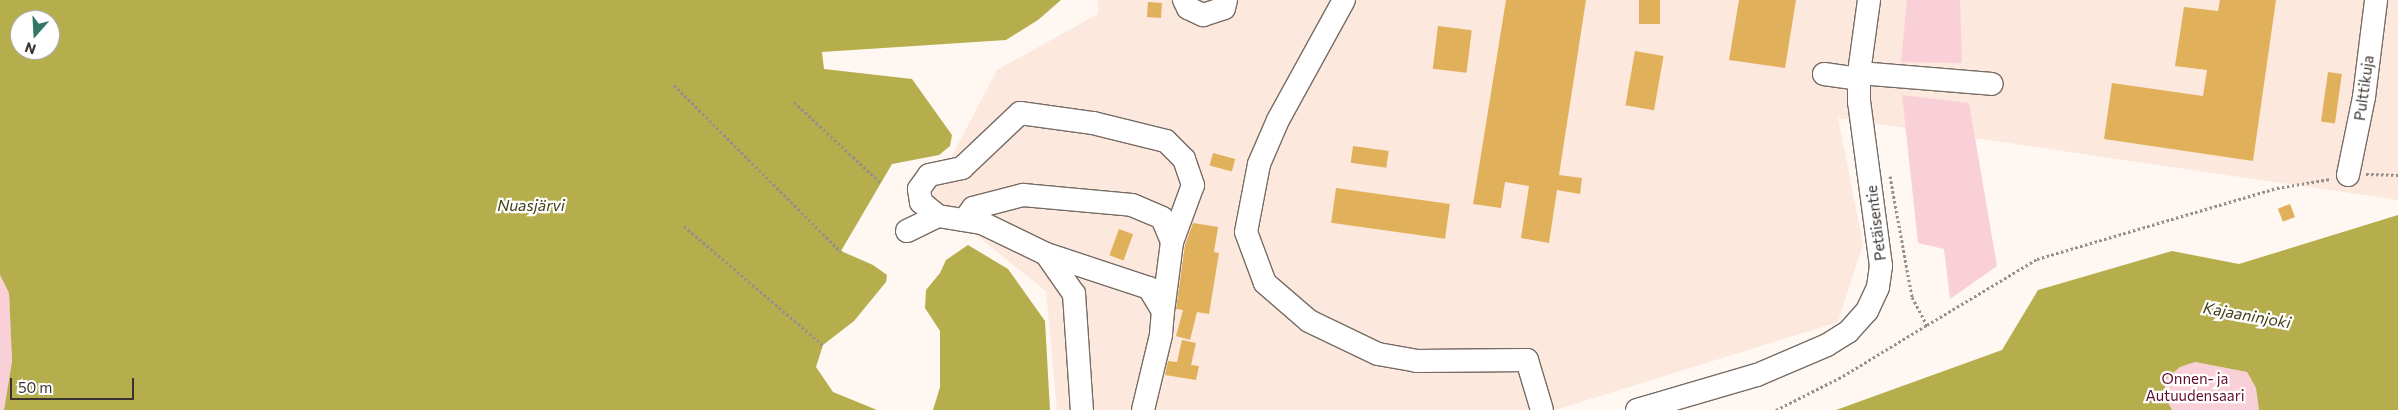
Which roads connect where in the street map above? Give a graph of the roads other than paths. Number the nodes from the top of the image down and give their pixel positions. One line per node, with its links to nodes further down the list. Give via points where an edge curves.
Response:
1 (1184, 0): 2 (street, via 1188,8 1202,15 1224,8)
2 (1226, 0)
3 (1344, 0): 18 (street, via 1278,120 1259,164 1246,232 1265,283 1309,322 1378,354 1416,361 1527,360)
4 (1869, 0): 7 (street, Petäisentie)
5 (2376, 0): 9 (street, Pulttikuja, via 2364,97)
6 (1824, 74): 7 (street)
7 (1859, 76): 8 (street); 19 (street, Petäisentie, via 1859,102 1881,266 1878,287 1867,311 1848,332 1819,349 1757,375)
8 (1992, 84)
9 (2348, 175)
10 (938, 216): 11 (street); 12 (street); 13 (street, via 921,202 919,189 929,175 962,168 1020,113 1093,123 1166,141 1184,159 1192,185)
11 (964, 220): 13 (street, via 973,208 1023,195 1080,199 1132,205 1162,218); 14 (street, via 982,223)
12 (907, 231)
13 (1172, 242): 15 (street)
14 (1046, 254): 15 (street, via 1149,288); 16 (street, via 1074,294)
15 (1163, 311): 17 (street, via 1161,335)
16 (1082, 410)
17 (1143, 410)
18 (1542, 410)
19 (1637, 410)

